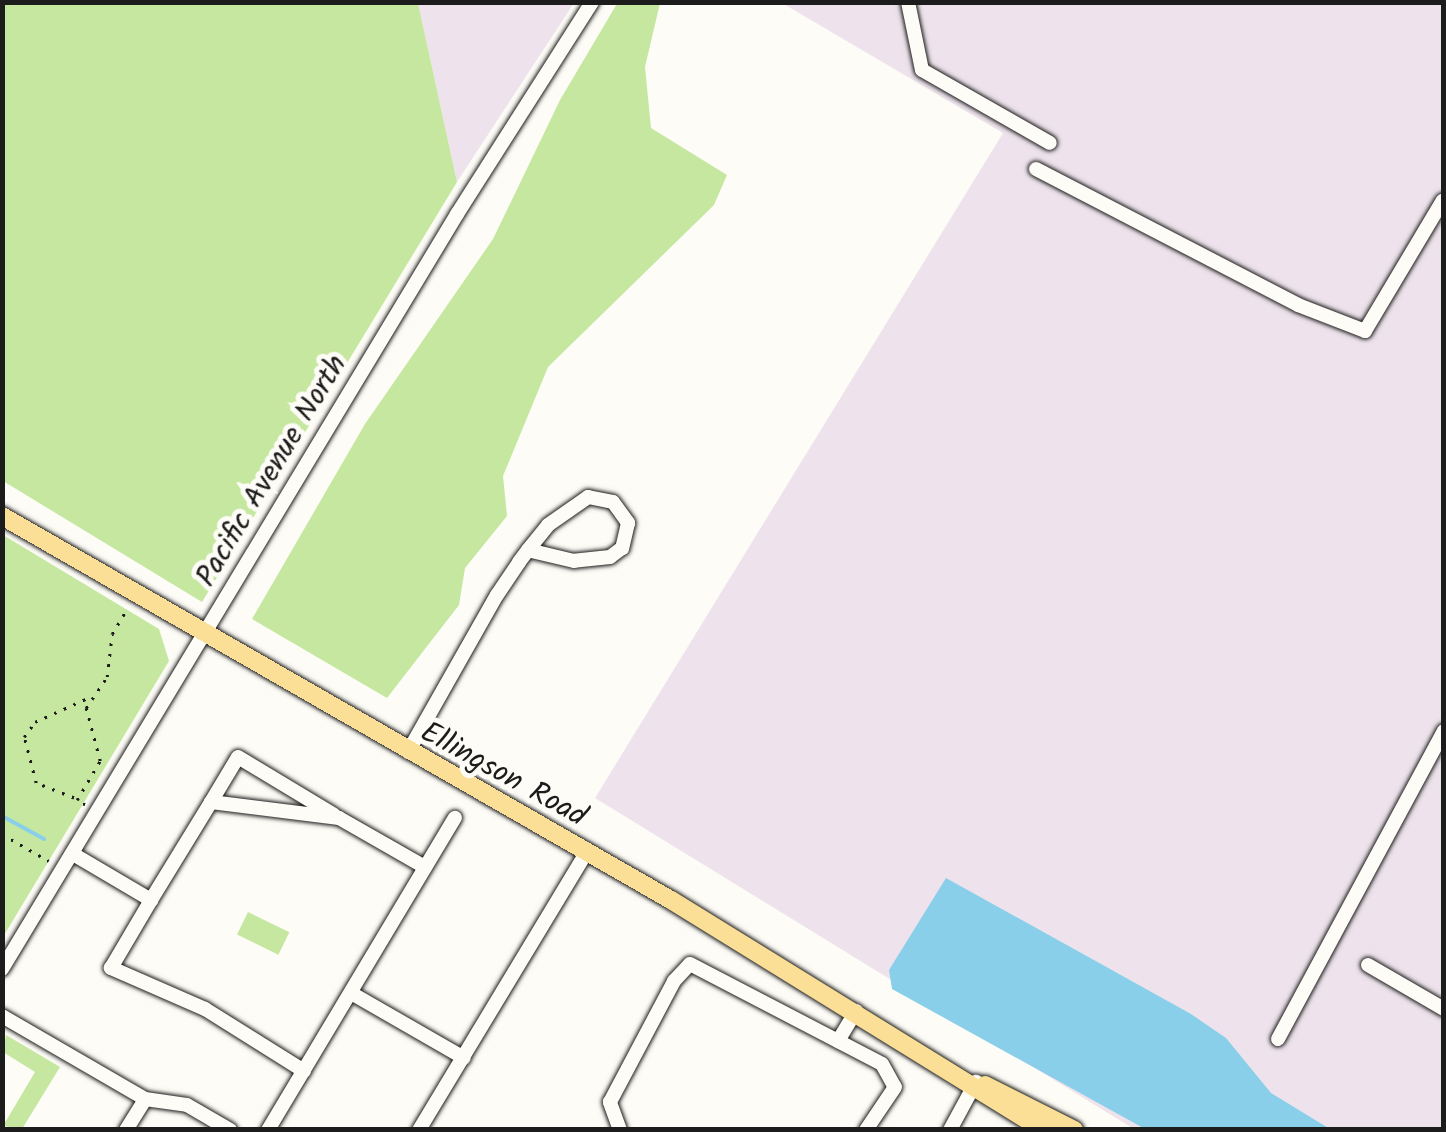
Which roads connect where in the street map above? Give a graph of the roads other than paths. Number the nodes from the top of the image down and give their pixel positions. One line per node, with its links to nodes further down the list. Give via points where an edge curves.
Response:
1 (592, 2): 8 (street, Pacific Avenue North)
2 (908, 2): 3 (street, via 922,70)
3 (1050, 143)
4 (1036, 169): 5 (street, via 1246,279 1365,331)
5 (1443, 200)
6 (2, 516): 8 (main road, Ellingson Road)
7 (528, 550): 7 (street, via 548,525 588,497 613,502 628,522 622,548 610,557 574,561); 10 (street)
8 (204, 638): 10 (main road, Ellingson Road); 15 (street, Pacific Avenue North)
9 (1444, 731): 24 (street)
10 (408, 752): 14 (main road, Ellingson Road)
11 (211, 802): 12 (street); 12 (street, via 238,757); 17 (street)
12 (339, 818): 16 (street)
13 (455, 818): 16 (street)
14 (586, 853): 22 (main road, Ellingson Road); 26 (street)
15 (72, 854): 17 (street); 19 (street, Pacific Avenue North)
16 (424, 867): 20 (street)
17 (151, 900): 27 (street, via 111,968 204,1009)
18 (1368, 965): 21 (street)
19 (2, 970)
20 (351, 993): 26 (street); 27 (street)
21 (1444, 1008)
22 (856, 1011): 25 (street); 28 (main road, Ellingson Road)
23 (2, 1016): 29 (street)
24 (1278, 1039)
25 (838, 1041): 34 (street, via 690,964 674,981 610,1102); 35 (street, via 892,1074 895,1087)
26 (464, 1058): 33 (street)
27 (304, 1071): 32 (street)
28 (976, 1082): 36 (street); 37 (main road, Ellingson Road); 38 (main road, Ellingson Road)
29 (145, 1099): 30 (street); 31 (street, via 187,1106)
30 (126, 1130)
31 (230, 1130)
32 (268, 1130)
33 (419, 1130)
34 (620, 1130)
35 (866, 1130)
36 (950, 1130)
37 (1044, 1130)
38 (1074, 1130)

